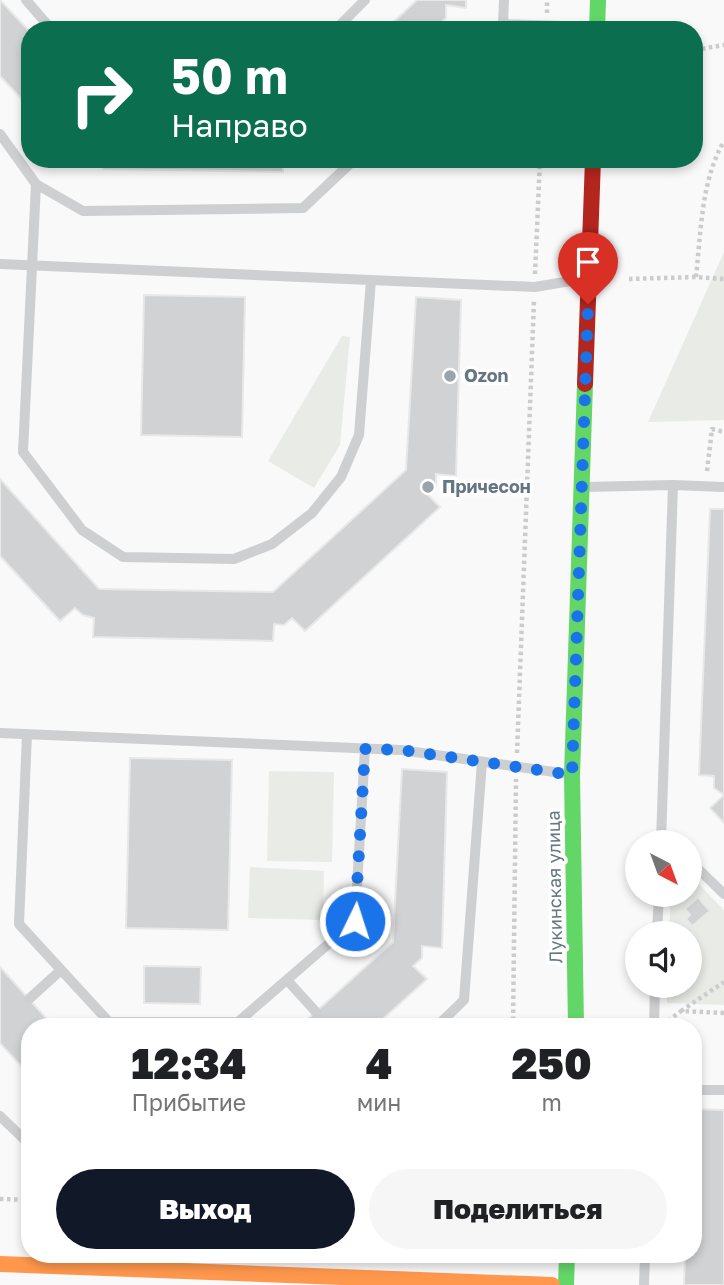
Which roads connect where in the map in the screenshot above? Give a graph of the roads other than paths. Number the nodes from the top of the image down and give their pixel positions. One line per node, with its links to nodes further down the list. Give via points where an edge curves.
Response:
1 (26, 0): 5 (lane)
2 (365, 0): 6 (lane)
3 (504, 0): 7 (lane)
4 (598, 0): 8 (street)
5 (44, 21)
6 (344, 21)
7 (501, 21)
8 (597, 21)
9 (0, 134): 10 (lane)
10 (21, 163)
11 (24, 168): 14 (lane)
12 (345, 168): 14 (lane, via 303,208 83,212)
13 (593, 168): 17 (street, Лукинская улица)
14 (36, 184): 16 (lane)
15 (0, 264): 16 (lane)
16 (30, 265): 18 (lane); 18 (lane, via 23,452 82,530 123,557 234,559 272,544 312,513 341,477 359,435)
17 (589, 277): 18 (lane, via 534,287); 21 (street, Лукинская улица)
18 (371, 280)
19 (673, 485): 20 (lane); 21 (lane); 27 (lane)
20 (724, 487)
21 (582, 488): 26 (street, Лукинская улица)
22 (0, 733): 23 (lane)
23 (27, 734): 24 (lane); 30 (lane, via 19,924)
24 (365, 749): 25 (lane); 31 (lane, via 355,921)
25 (482, 762): 26 (lane); 37 (lane, via 464,1000)
26 (572, 775): 38 (street, Лукинская улица)
27 (661, 830)
28 (702, 873): 29 (lane)
29 (724, 894)
30 (61, 970): 33 (lane); 35 (lane)
31 (287, 980): 34 (lane); 36 (lane)
32 (655, 998): 39 (lane)
33 (29, 999)
34 (316, 1012)
35 (105, 1018)
36 (243, 1018)
37 (445, 1018)
38 (576, 1018)
39 (656, 1018)
40 (702, 1090): 41 (lane)
41 (724, 1090)
42 (0, 1116): 43 (lane)
43 (21, 1136)
44 (21, 1262): 48 (street)
45 (104, 1263): 49 (street)
46 (567, 1263): 50 (street)
47 (645, 1263): 51 (lane)
48 (0, 1264)
49 (552, 1285)
50 (566, 1285)
51 (644, 1285)

